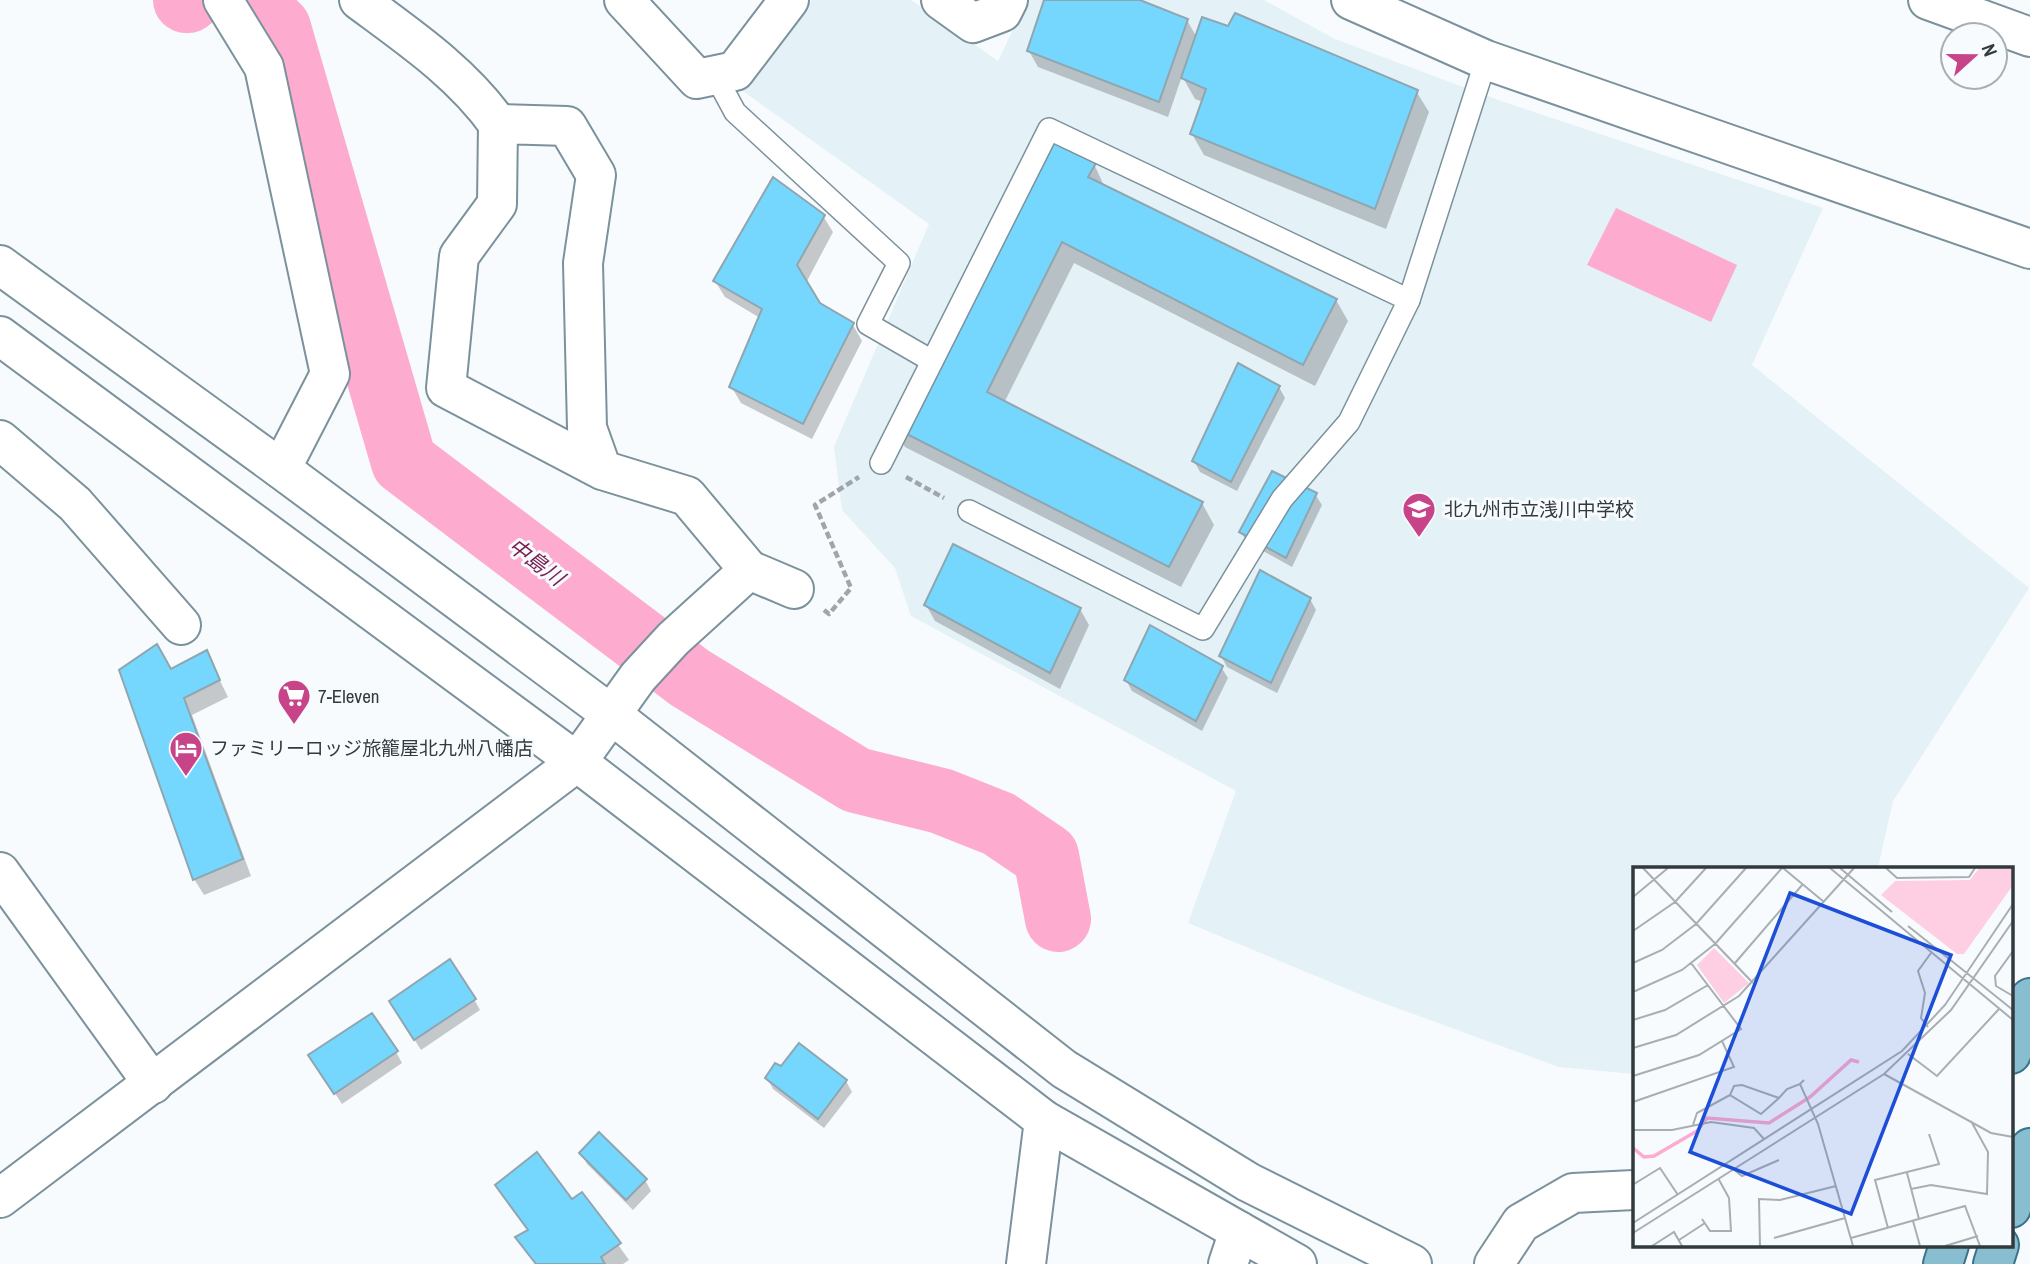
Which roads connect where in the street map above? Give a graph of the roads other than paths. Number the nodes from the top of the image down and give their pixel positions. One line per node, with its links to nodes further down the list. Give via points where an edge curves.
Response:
1 (223, 0): 20 (street, via 264,66 330,374)
2 (359, 0): 12 (street, via 478,95)
3 (624, 0): 11 (street, via 697,79)
4 (789, 0): 11 (street, via 735,71)
5 (941, 0): 6 (street, via 973,23 1002,12)
6 (1008, 0)
7 (1351, 0): 10 (street)
8 (1928, 0): 9 (street)
9 (2030, 37)
10 (1486, 60): 13 (street); 15 (lane)
11 (715, 75): 17 (lane, via 734,112 899,263 868,324)
12 (498, 124): 21 (street, via 567,126 596,175 583,263 587,428); 21 (street, via 497,204 459,256 446,388)
13 (2030, 248)
14 (0, 265): 20 (street)
15 (1409, 300): 17 (lane, via 1049,129); 22 (lane, via 1349,422 1282,499 1203,629)
16 (0, 335): 27 (street)
17 (933, 361): 19 (lane)
18 (0, 440): 25 (street, via 75,504)
19 (881, 463)
20 (281, 468): 26 (street)
21 (602, 470): 23 (street, via 687,496)
22 (969, 511)
23 (749, 570): 24 (street); 26 (street, via 673,639 638,677)
24 (794, 589)
25 (181, 625)
26 (612, 715): 27 (street); 42 (street, via 1064,1069 1248,1182)
27 (577, 762): 31 (street); 32 (street)
28 (0, 872): 31 (street)
29 (2030, 998): 30 (main road)
30 (2012, 1051)
31 (153, 1084): 35 (street)
32 (1044, 1120): 39 (street); 40 (street)
33 (2030, 1148): 36 (main road)
34 (1633, 1190): 43 (street, via 1573,1193 1521,1223)
35 (0, 1198)
36 (2012, 1205)
37 (1949, 1246): 44 (main road)
38 (1999, 1246): 45 (main road)
39 (1233, 1248): 41 (street)
40 (1026, 1264)
41 (1297, 1264)
42 (1412, 1264)
43 (1493, 1264)
44 (1943, 1264)
45 (1993, 1264)

